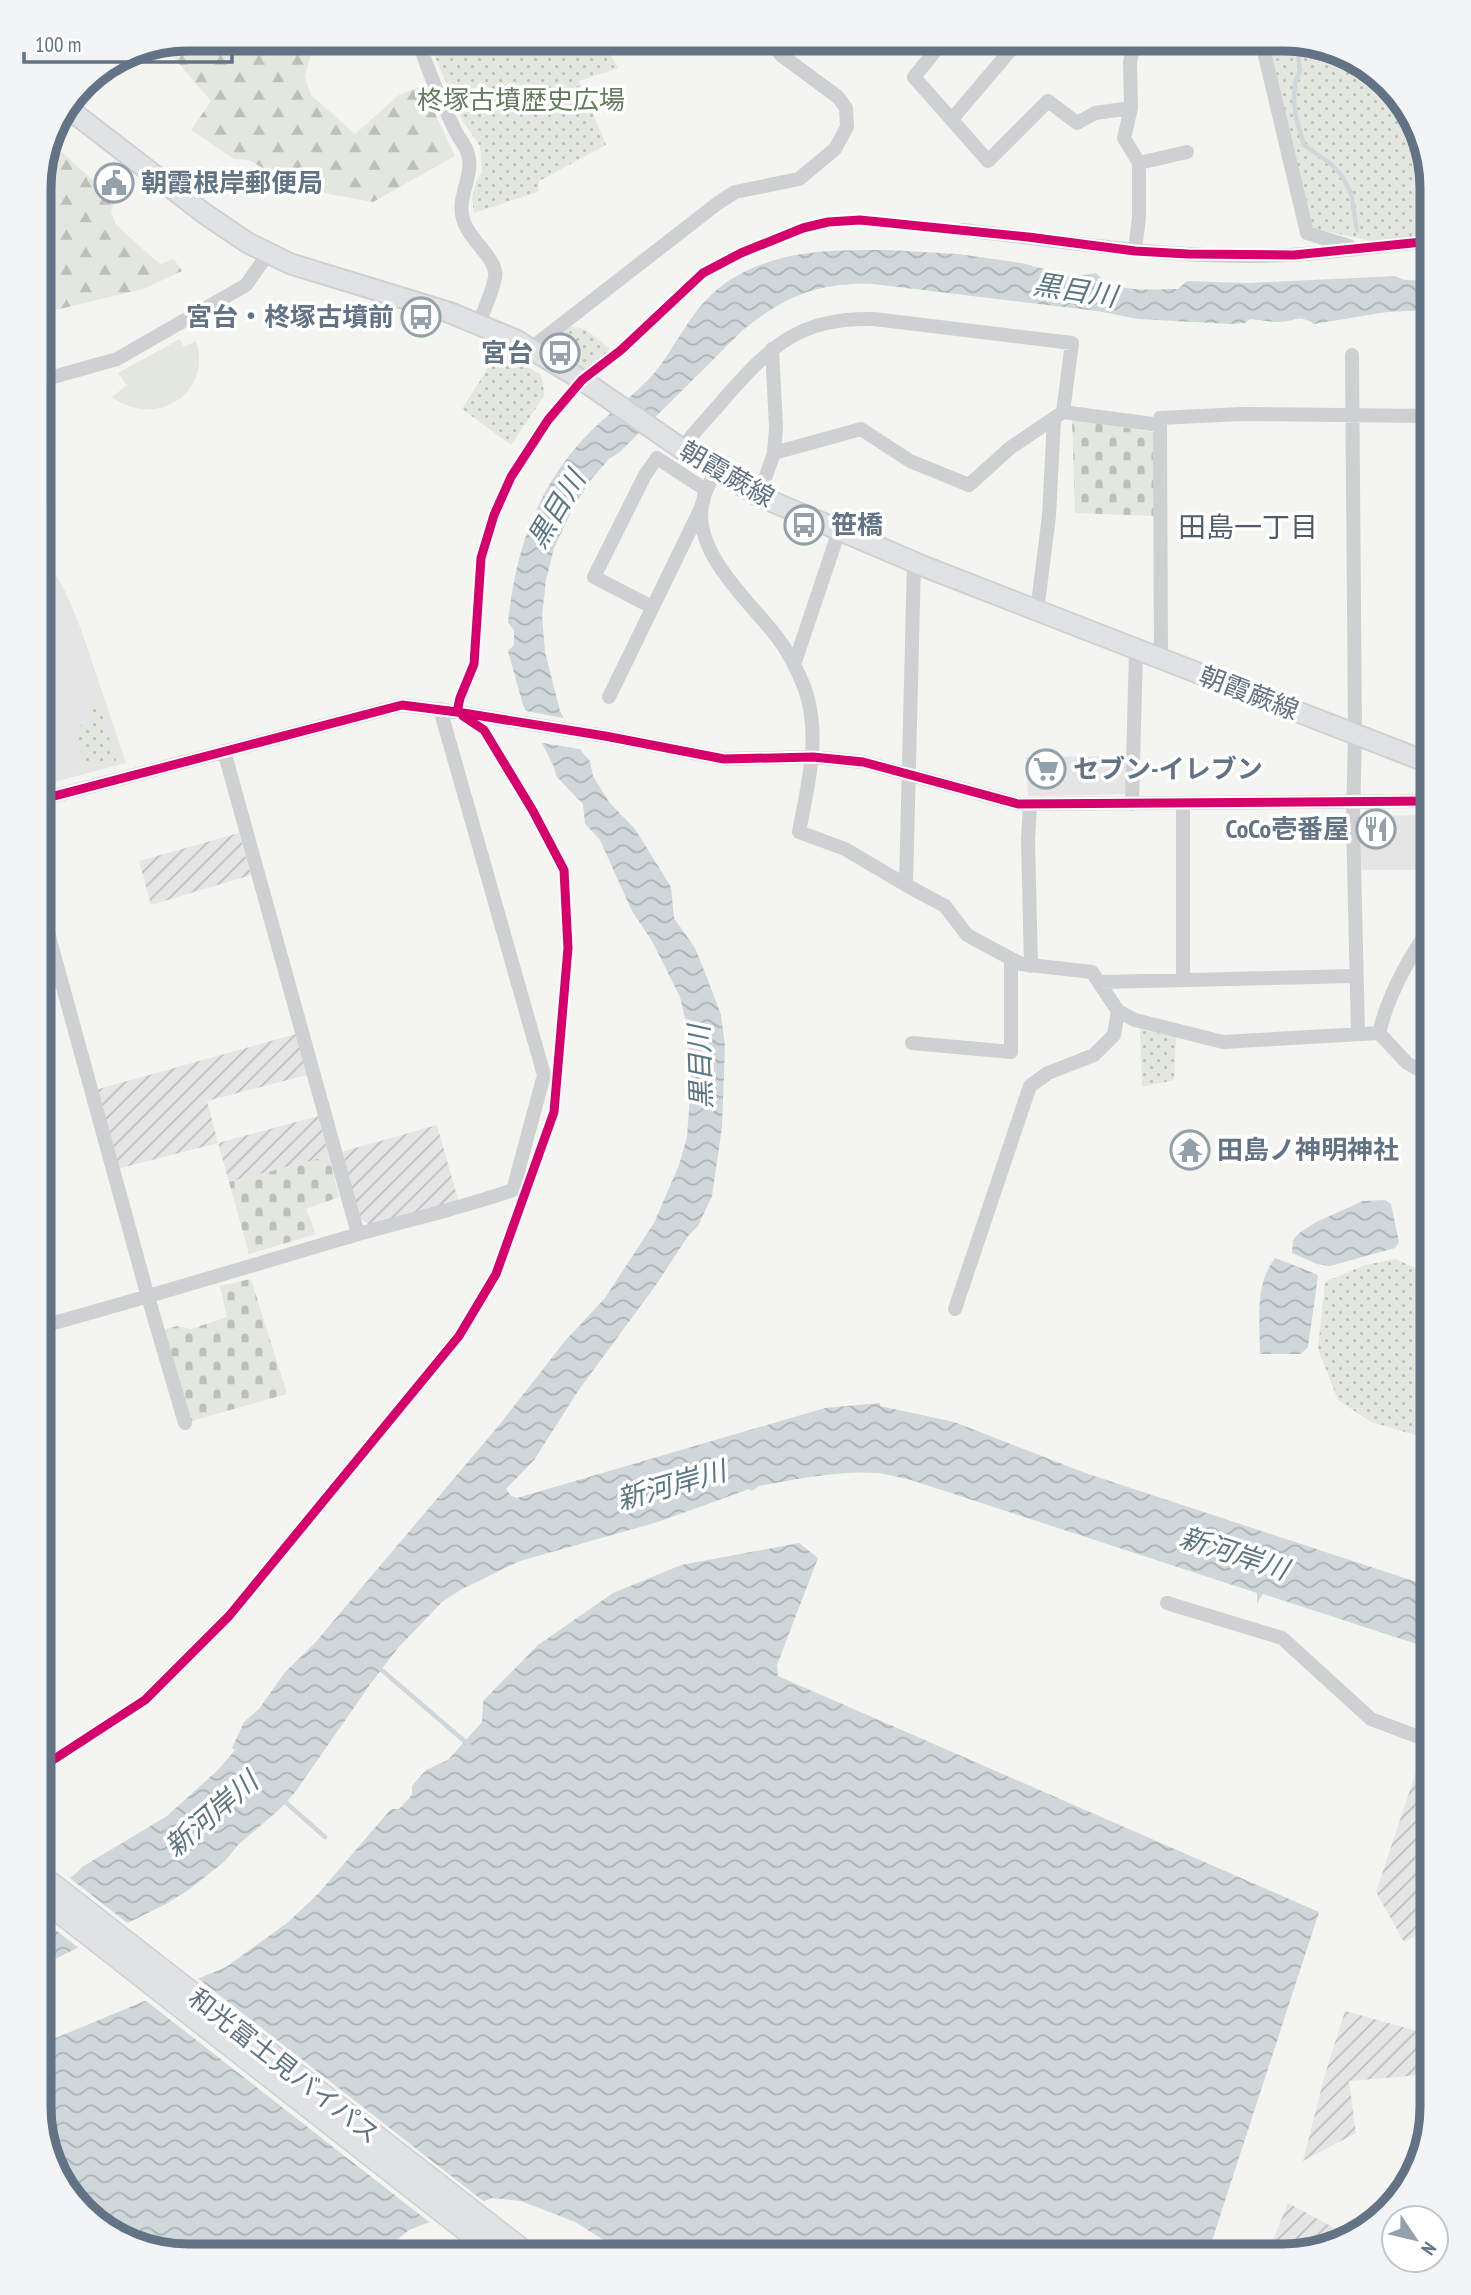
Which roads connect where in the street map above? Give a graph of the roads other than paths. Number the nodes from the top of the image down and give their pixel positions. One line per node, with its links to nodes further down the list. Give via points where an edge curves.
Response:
1 (422, 51): 17 (street, via 467,151 471,169 461,198 462,217 467,232 495,271)
2 (777, 51): 19 (street, via 831,90 846,108 847,127 835,149 799,179 735,192 718,203)
3 (935, 51): 9 (street, via 914,77)
4 (1010, 51): 9 (street)
5 (1132, 51): 7 (street)
6 (1264, 51): 14 (street, via 1307,233)
7 (1131, 108): 9 (street, via 1095,113 1077,123 1048,101 988,161); 11 (street, via 1124,138)
8 (74, 113): 16 (main road, 朝霞蕨線, via 205,214)
9 (952, 118)
10 (1187, 152): 11 (street)
11 (1139, 163): 15 (street)
12 (962, 230): 15 (street)
13 (1420, 242): 14 (street)
14 (1355, 248): 15 (street, via 1241,256)
15 (1135, 251)
16 (268, 254): 17 (main road, 朝霞蕨線); 21 (street, via 246,285 129,353)
17 (479, 324): 19 (main road, 朝霞蕨線)
18 (772, 348): 22 (street, via 817,325 846,318 1072,343); 26 (street); 27 (street)
19 (533, 350): 26 (main road, 朝霞蕨線)
20 (1352, 355): 23 (street)
21 (51, 378)
22 (1058, 416): 25 (street); 27 (street, via 1010,448 969,485 910,461 861,429); 35 (street)
23 (1353, 416): 24 (street); 25 (street, via 1242,414 1160,418); 41 (street)
24 (1420, 416)
25 (1160, 425): 37 (street)
26 (677, 445): 28 (main road, 朝霞蕨線)
27 (774, 453): 30 (street)
28 (717, 471): 29 (street); 30 (main road, 朝霞蕨線)
29 (706, 490): 31 (street); 34 (street, via 657,458 594,578)
30 (759, 496): 32 (main road, 朝霞蕨線)
31 (701, 508): 34 (street); 38 (street, via 705,540 717,562)
32 (839, 531): 33 (main road, 朝霞蕨線); 38 (street)
33 (914, 562): 35 (main road, 朝霞蕨線); 45 (street)
34 (652, 607): 39 (street)
35 (1037, 611): 36 (main road, 朝霞蕨線)
36 (1136, 649): 37 (main road, 朝霞蕨線); 49 (street)
37 (1160, 658): 41 (main road, 朝霞蕨線)
38 (794, 665): 43 (street, via 809,705)
39 (609, 696)
40 (440, 709): 42 (street, via 395,706); 43 (street, via 724,759); 65 (street, via 544,1075 513,1190)
41 (1355, 734): 44 (main road, 朝霞蕨線); 48 (street)
42 (224, 751): 46 (street); 65 (street)
43 (813, 757): 45 (street, via 863,762); 52 (street, via 799,832 845,849)
44 (1420, 759)
45 (907, 774): 51 (street, via 1006,803); 52 (street)
46 (51, 797)
47 (1420, 801): 48 (street)
48 (1353, 802): 50 (street); 57 (street)
49 (1132, 804): 50 (street); 51 (street)
50 (1184, 804): 58 (street)
51 (1030, 805): 56 (street)
52 (906, 886): 55 (street, via 945,906 967,935)
53 (1420, 943): 61 (street, via 1398,979)
54 (51, 944): 66 (street)
55 (1011, 959): 56 (street); 63 (street, via 1011,1052)
56 (1031, 966): 59 (street, via 1092,972)
57 (1357, 976): 58 (street); 62 (street)
58 (1183, 980): 59 (street)
59 (1100, 982): 60 (street)
60 (1118, 1011): 62 (street, via 1135,1020 1223,1042); 67 (street, via 1114,1035 1094,1055 1048,1073 1030,1086)
61 (1379, 1033): 62 (street); 64 (street)
62 (1358, 1034)
63 (912, 1043)
64 (1420, 1070)
65 (358, 1234): 66 (street)
66 (148, 1297): 68 (street); 69 (street)
67 (955, 1309)
68 (51, 1324)
69 (185, 1423)
70 (1167, 1603): 71 (street, via 1282,1638 1371,1719)
71 (1420, 1737)
72 (51, 1884): 75 (highway, 和光富士見バイパス)
73 (51, 1906): 74 (highway, 和光富士見バイパス)
74 (484, 2244)
75 (514, 2244)

